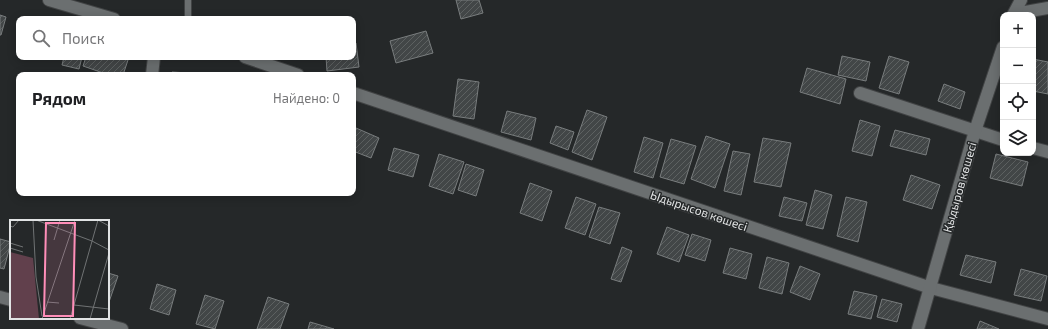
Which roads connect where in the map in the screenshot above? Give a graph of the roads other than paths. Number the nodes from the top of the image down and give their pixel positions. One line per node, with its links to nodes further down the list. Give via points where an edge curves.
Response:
1 (49, 0): 7 (street)
2 (188, 0): 8 (lane)
3 (1021, 0): 5 (street)
4 (1048, 8): 6 (street)
5 (1015, 12)
6 (1025, 12)
7 (104, 16)
8 (188, 16)
9 (1003, 48): 16 (street, Қыдыров көшесі)
10 (154, 60): 12 (street)
11 (254, 60): 13 (street)
12 (152, 72)
13 (289, 72)
14 (860, 93): 16 (street)
15 (356, 95): 20 (street, Ыдырысов көшесі)
16 (975, 131): 17 (street); 20 (street, Қыдыров көшесі)
17 (1000, 139)
18 (1036, 149): 19 (street)
19 (1048, 152)
20 (931, 288): 24 (street, Ыдырысов көшесі); 26 (street, Қыдыров көшесі)
21 (0, 297): 22 (street)
22 (10, 300)
23 (84, 319): 25 (street)
24 (1048, 319)
25 (122, 329)
26 (918, 329)

